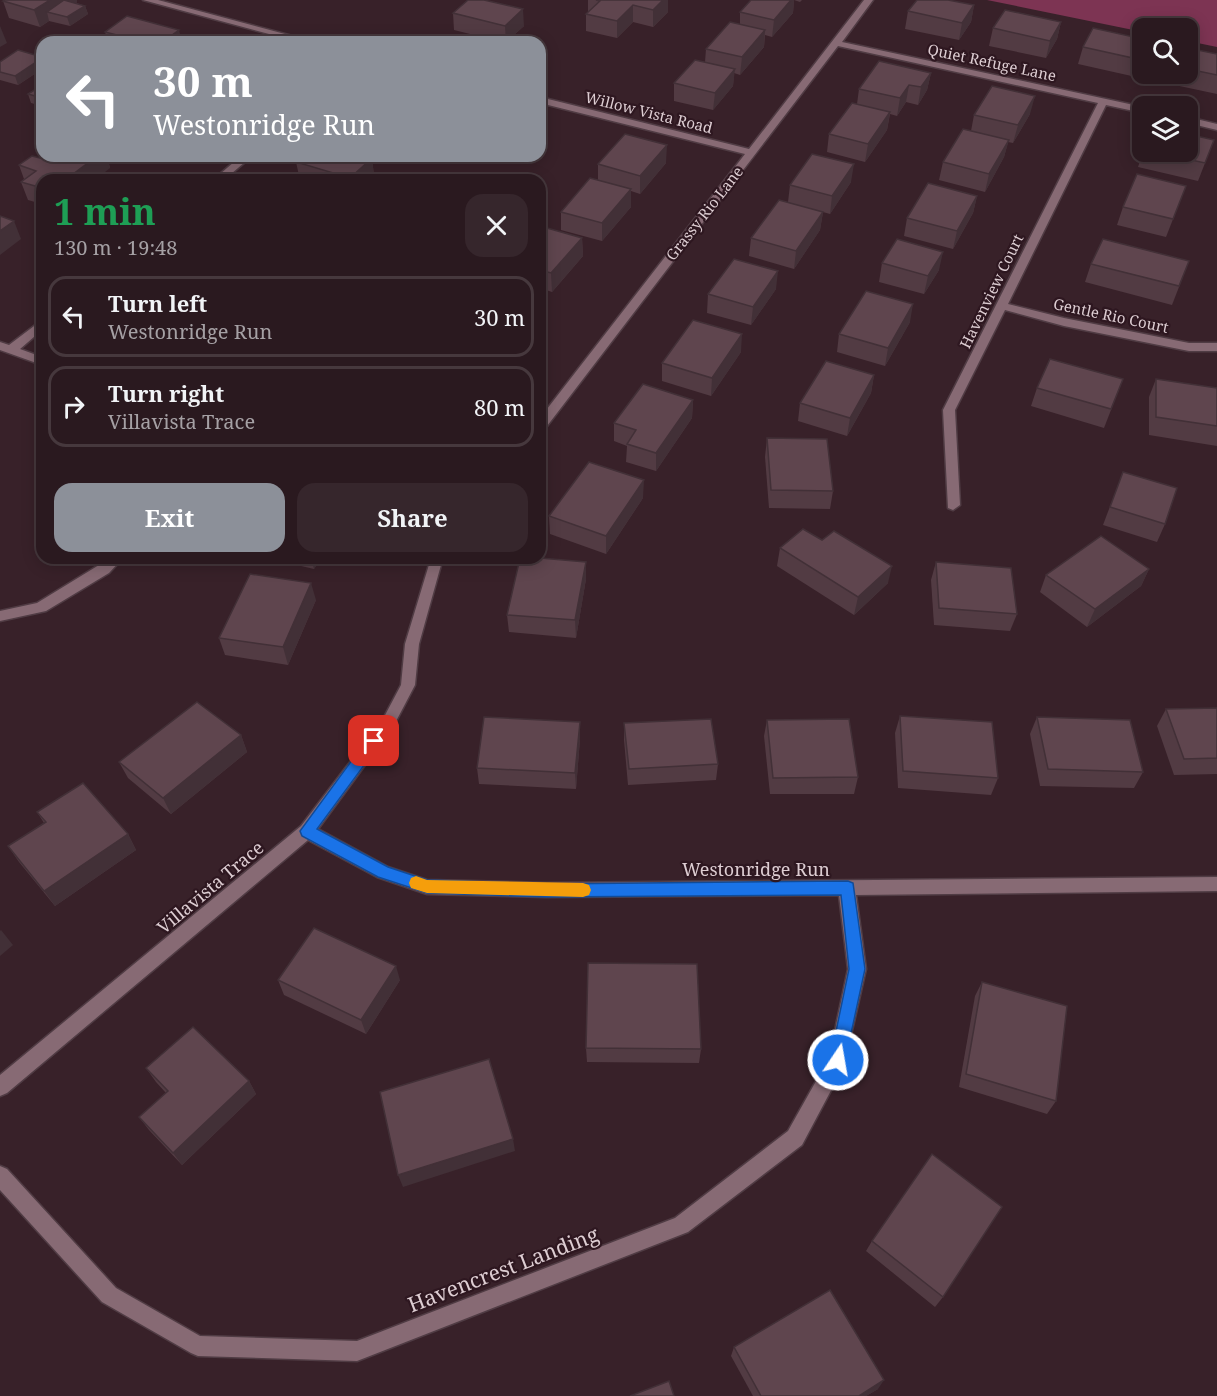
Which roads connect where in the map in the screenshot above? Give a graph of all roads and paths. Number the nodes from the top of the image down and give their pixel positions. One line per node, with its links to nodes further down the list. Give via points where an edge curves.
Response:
1 (147, 0): 3 (street)
2 (869, 0): 4 (street, Grassy Rio Lane)
3 (287, 36)
4 (835, 43): 6 (street, Quiet Refuge Lane); 10 (street, Grassy Rio Lane)
5 (546, 102): 10 (street, Willow Vista Road)
6 (1102, 102): 7 (street, Quiet Refuge Lane); 13 (street, Havenview Court)
7 (1132, 109)
8 (1198, 122): 9 (street)
9 (1217, 127)
10 (751, 153): 18 (street, Grassy Rio Lane)
11 (240, 162): 12 (street)
12 (225, 174)
13 (1001, 306): 15 (street, Gentle Rio Court, via 1189,347); 19 (street, Havenview Court, via 949,411)
14 (36, 328): 16 (street)
15 (1217, 347)
16 (5, 348): 17 (street)
17 (36, 359)
18 (546, 419)
19 (952, 504)
20 (109, 564): 22 (street, via 41,607)
21 (435, 564): 23 (street, Villavista Trace, via 412,644 408,685 388,723)
22 (0, 616)
23 (308, 831): 25 (street, Westonridge Run, via 383,872 427,887); 26 (street, Villavista Trace)
24 (1217, 884): 25 (street, Westonridge Run)
25 (848, 888): 27 (street, Havencrest Landing, via 857,969 838,1060 795,1138 681,1225 357,1351 198,1346 109,1295)
26 (0, 1086)
27 (0, 1176)

